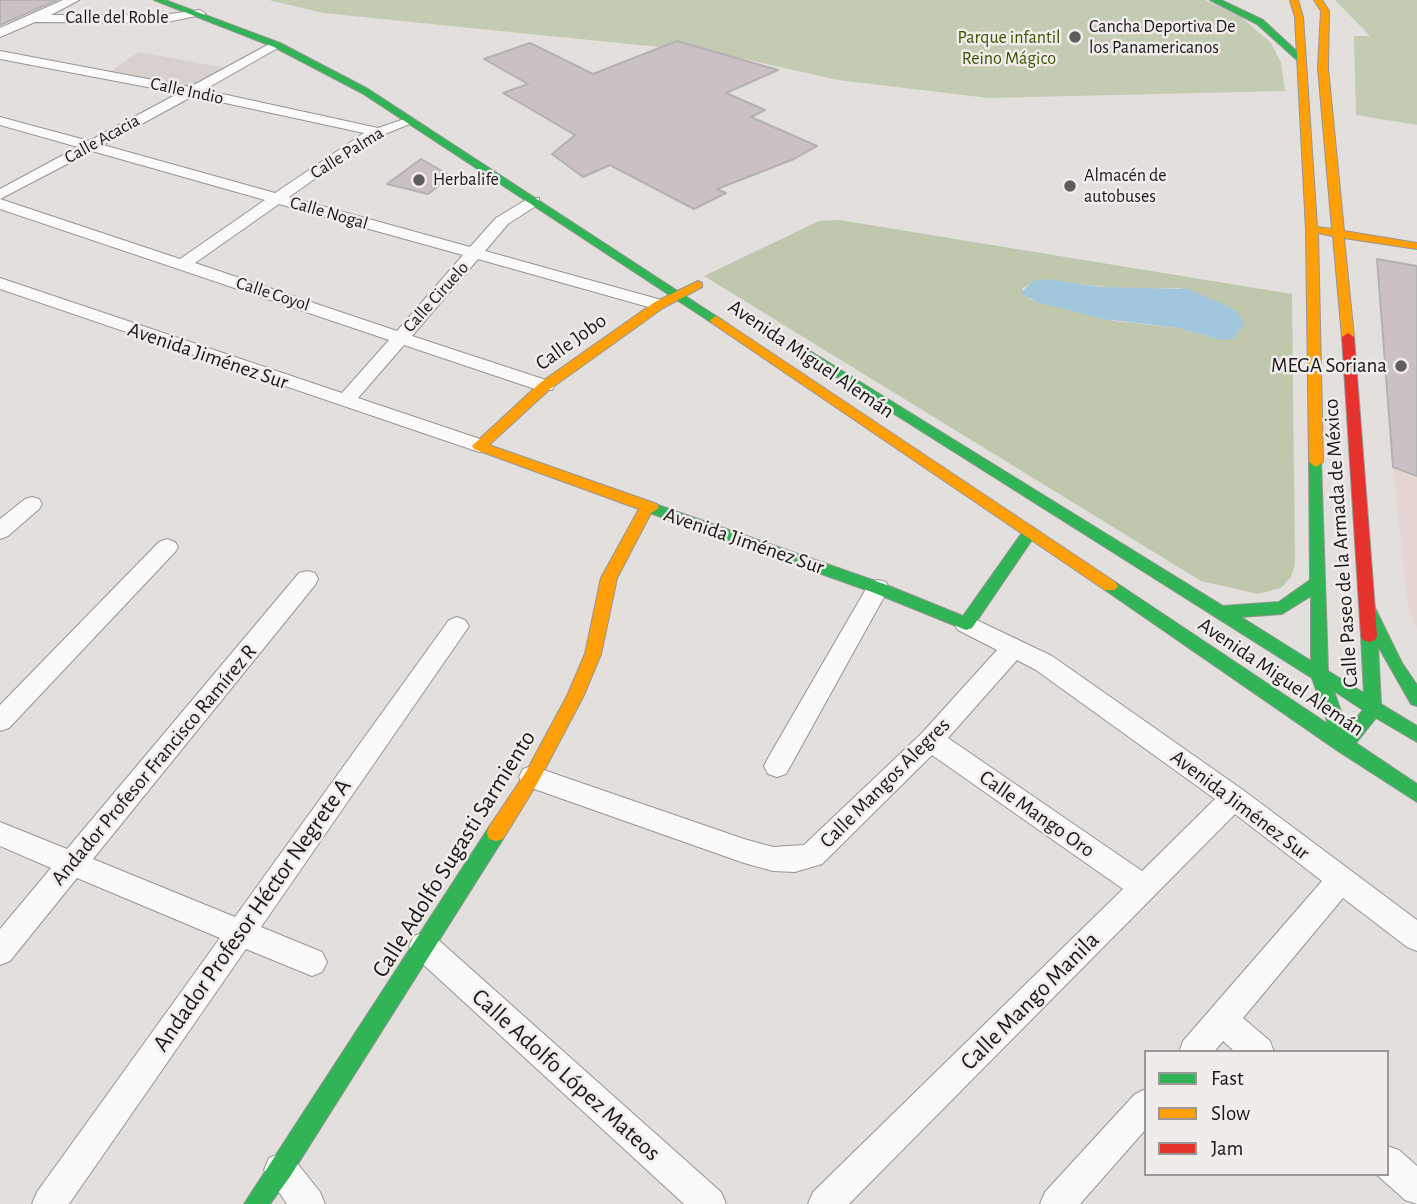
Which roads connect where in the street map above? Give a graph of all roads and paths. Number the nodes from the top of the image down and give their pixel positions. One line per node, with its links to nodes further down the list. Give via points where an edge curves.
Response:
1 (73, 0): 9 (street)
2 (158, 0): 7 (main road, Avenida Miguel Alemán)
3 (1214, 0): 14 (main road, via 1275,32)
4 (1236, 0): 8 (main road)
5 (1294, 0): 8 (main road, Calle Paseo de la Armada de México)
6 (1318, 0): 10 (main road, Calle Paseo de la Armada de México, via 1325,11)
7 (197, 7): 9 (street, Calle del Roble, via 162,19); 12 (main road, Avenida Miguel Alemán); 15 (main road, Avenida Miguel Alemán, via 303,41)
8 (1299, 17): 10 (main road); 14 (main road, Calle Paseo de la Armada de México)
9 (34, 18): 11 (street)
10 (1324, 22): 26 (main road, Calle Paseo de la Armada de México, via 1323,68)
11 (0, 33)
12 (278, 45): 16 (street, Calle Acacia); 18 (main road, Avenida Miguel Alemán, via 332,72)
13 (0, 55): 16 (street, Calle Indio)
14 (1300, 58): 25 (main road, Calle Paseo de la Armada de México)
15 (368, 74)
16 (190, 91): 19 (street, Calle Indio); 20 (street, Calle Acacia)
17 (0, 121): 20 (street, Calle Nogal)
18 (410, 121): 19 (street, Calle Palma); 23 (main road, Avenida Miguel Alemán)
19 (374, 131): 22 (street, Calle Palma)
20 (92, 145): 21 (street, Calle Acacia); 22 (street, Calle Nogal)
21 (0, 195)
22 (277, 198): 28 (street, Calle Nogal); 30 (street, Calle Palma)
23 (534, 201): 28 (street, Calle Ciruelo, via 508,215); 34 (main road, Avenida Miguel Alemán)
24 (0, 204): 30 (street, Calle Coyol)
25 (1312, 234): 26 (main road); 33 (main road, Calle Paseo de la Armada de México)
26 (1339, 238): 27 (main road); 29 (main road); 35 (main road, Calle Paseo de la Armada de México)
27 (1417, 246)
28 (474, 254): 36 (street, Calle Nogal); 37 (street, Calle Ciruelo)
29 (1417, 255)
30 (183, 264): 37 (street, Calle Coyol)
31 (677, 271): 34 (main road, Calle Jobo, via 704,289)
32 (0, 283): 41 (street, Avenida Jiménez Sur)
33 (1313, 293): 35 (main road); 39 (main road, Calle Paseo de la Armada de México)
34 (677, 294): 36 (main road, Calle Jobo); 46 (main road, Avenida Miguel Alemán)
35 (1344, 298): 39 (main road, Calle Paseo de la Armada de México)
36 (659, 304): 40 (main road, Calle Jobo)
37 (401, 336): 40 (street, Calle Coyol); 41 (street, Calle Ciruelo)
38 (780, 336): 52 (main road, Avenida Miguel Alemán)
39 (1331, 355): 49 (main road, Calle Paseo de la Armada de México); 51 (main road, Calle Paseo de la Armada de México)
40 (545, 386): 42 (main road, Calle Jobo)
41 (345, 402): 42 (street, Avenida Jiménez Sur)
42 (479, 446): 44 (main road, Avenida Jiménez Sur)
43 (32, 504): 45 (street)
44 (647, 507): 50 (main road, Avenida Jiménez Sur); 64 (main road, Calle Adolfo Sugasti Sarmiento, via 609,578 593,654 575,697)
45 (0, 531)
46 (1031, 531): 53 (main road); 62 (main road, Avenida Miguel Alemán)
47 (167, 547): 59 (street)
48 (307, 579): 68 (street, Andador Profesor Francisco Ramírez R)
49 (1319, 582): 52 (main road, via 1282,608); 56 (main road, Calle Paseo de la Armada de México)
50 (878, 588): 53 (main road, Avenida Jiménez Sur); 63 (street)
51 (1368, 610): 57 (main road); 58 (main road, Calle Paseo de la Armada de México)
52 (1222, 612): 56 (main road, Avenida Miguel Alemán)
53 (966, 624): 55 (street, Avenida Jiménez Sur)
54 (457, 626): 71 (street, Andador Profesor Héctor Negrete A)
55 (1014, 647): 61 (street, Calle Mangos Alegres); 66 (street, Avenida Jiménez Sur, via 1044,663)
56 (1320, 676): 58 (main road, Avenida Miguel Alemán); 62 (main road, Calle Paseo de la Armada de México)
57 (1417, 699)
58 (1373, 709): 60 (main road, Avenida Miguel Alemán); 62 (main road, Calle Paseo de la Armada de México)
59 (0, 721)
60 (1417, 735)
61 (931, 740): 64 (street, Calle Mangos Alegres, via 812,855 795,860 744,851); 70 (street, Calle Mango Oro)
62 (1344, 746): 65 (main road, Avenida Miguel Alemán)
63 (778, 766)
64 (532, 777): 73 (main road, Calle Adolfo Sugasti Sarmiento)
65 (1417, 794)
66 (1234, 798): 69 (street, Avenida Jiménez Sur); 70 (street, Calle Mango Manila)
67 (0, 834): 68 (street)
68 (71, 864): 71 (street); 74 (street, Andador Profesor Francisco Ramírez R)
69 (1341, 880): 72 (street, Avenida Jiménez Sur); 76 (street)
70 (1144, 888): 88 (street, Calle Mango Manila)
71 (239, 933): 75 (street); 84 (street, Andador Profesor Héctor Negrete A)
72 (1417, 937)
73 (424, 946): 81 (main road, Calle Adolfo Sugasti Sarmiento); 87 (street, Calle Adolfo López Mateos)
74 (0, 951)
75 (312, 962)
76 (1222, 1020): 77 (street); 78 (street)
77 (1196, 1050)
78 (1257, 1050)
79 (1144, 1107): 83 (street)
80 (1389, 1164): 82 (street)
81 (281, 1170): 85 (main road, Calle Adolfo Sugasti Sarmiento); 86 (street)
82 (1417, 1188)
83 (1067, 1200)
84 (48, 1204)
85 (256, 1204)
86 (308, 1204)
87 (709, 1204)
88 (825, 1204)

